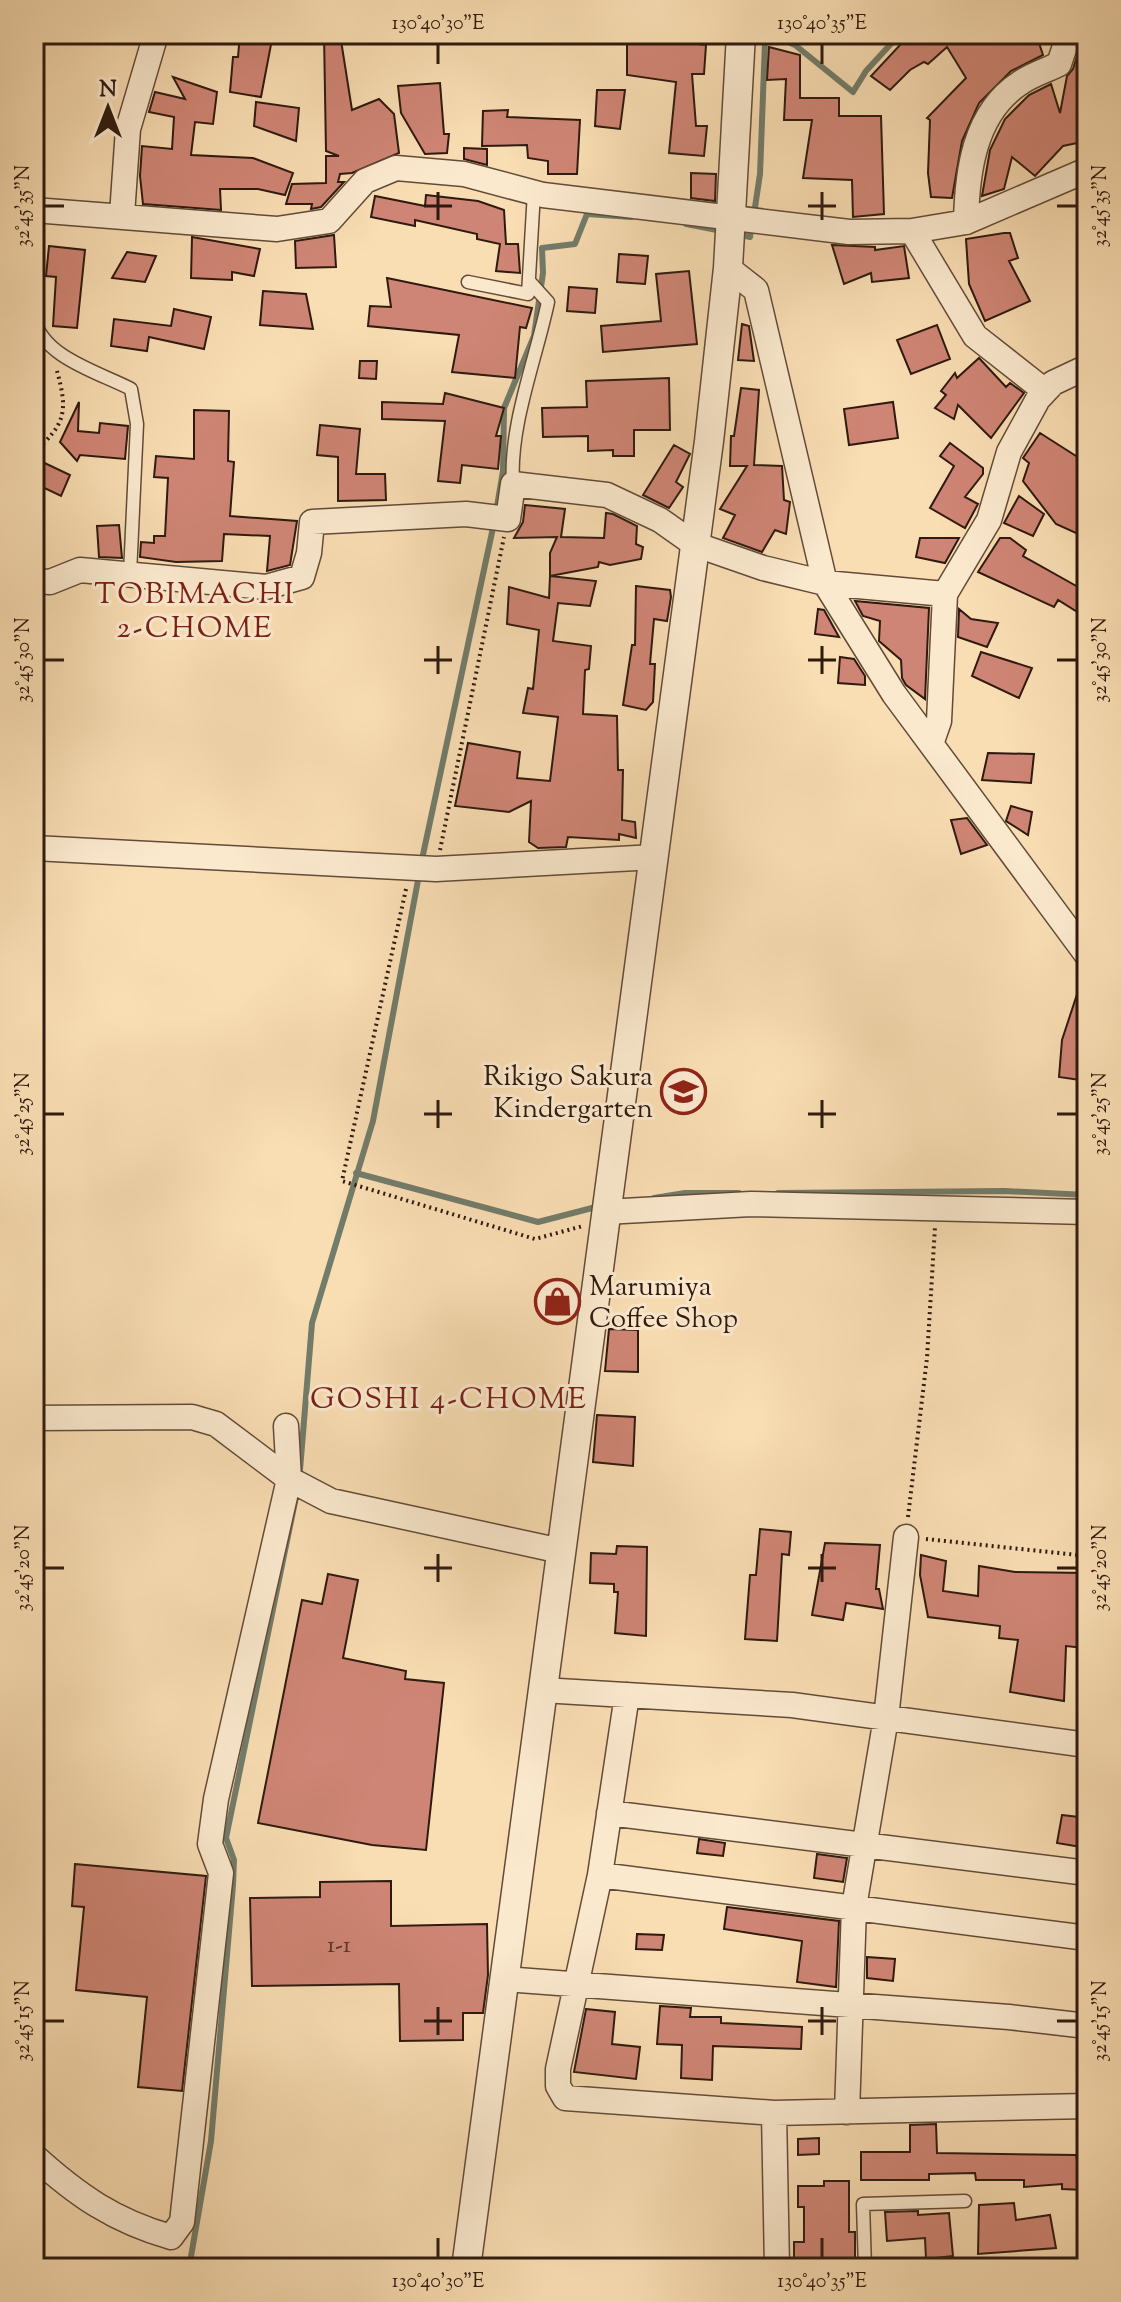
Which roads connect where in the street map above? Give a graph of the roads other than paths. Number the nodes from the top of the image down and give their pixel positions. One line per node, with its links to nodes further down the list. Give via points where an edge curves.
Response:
1 (156, 34): 7 (street, via 128,129)
2 (741, 34): 8 (street)
3 (1069, 34): 9 (street, via 1059,64 1019,83 999,102 976,138)
4 (1087, 170): 9 (street)
5 (534, 192): 7 (street, via 464,174 396,168 365,181 329,221 277,229); 8 (street); 13 (lane)
6 (36, 210): 7 (street); 12 (lane)
7 (122, 215)
8 (731, 217): 10 (street, via 849,232); 11 (street)
9 (966, 222): 10 (street)
10 (912, 231): 17 (street, via 975,336)
11 (728, 268): 19 (street); 22 (street, via 756,290)
12 (34, 279)
13 (529, 281): 14 (lane, via 528,294); 18 (lane, via 548,302 518,416)
14 (468, 282)
15 (34, 318): 20 (lane, via 37,334 51,348 131,389 137,424)
16 (1087, 367): 17 (street)
17 (1045, 391): 23 (street, via 1009,452 989,520)
18 (513, 484): 19 (street, via 607,495 660,520); 20 (street, via 508,519 466,514 312,522 302,577 266,587)
19 (694, 544): 22 (street); 26 (street)
20 (130, 574): 21 (street, via 80,570 50,582)
21 (34, 581)
22 (825, 583): 23 (street); 24 (street)
23 (945, 594): 24 (street, via 939,721)
24 (931, 744): 27 (street)
25 (34, 848): 26 (street, via 436,869)
26 (655, 857): 28 (street)
27 (1087, 955)
28 (605, 1212): 29 (street, via 751,1204); 34 (street)
29 (1087, 1212)
30 (34, 1418): 32 (street, via 192,1417 216,1424)
31 (286, 1426): 32 (street)
32 (289, 1479): 34 (street, via 331,1501); 52 (street, via 216,1799 210,1844 221,1873 182,2222 171,2237 138,2228 78,2196)
33 (906, 1537): 37 (street)
34 (561, 1551): 35 (street)
35 (542, 1690): 36 (street); 45 (street)
36 (627, 1695): 37 (street, via 792,1705); 39 (street)
37 (886, 1718): 38 (street); 40 (street)
38 (1087, 1745)
39 (609, 1813): 40 (street); 42 (street)
40 (865, 1844): 41 (street); 43 (street)
41 (1087, 1873)
42 (600, 1875): 43 (street); 46 (street)
43 (854, 1907): 44 (street); 47 (street)
44 (1087, 1938)
45 (504, 1979): 46 (street); 54 (street)
46 (575, 1985): 47 (street); 51 (street, via 558,2069 565,2098)
47 (849, 2006): 48 (street); 50 (street)
48 (1087, 2026)
49 (1087, 2106): 50 (street)
50 (847, 2112): 51 (street)
51 (774, 2113): 55 (street)
52 (34, 2156)
53 (965, 2201): 56 (lane, via 863,2204)
54 (466, 2268)
55 (777, 2268)
56 (865, 2268)

